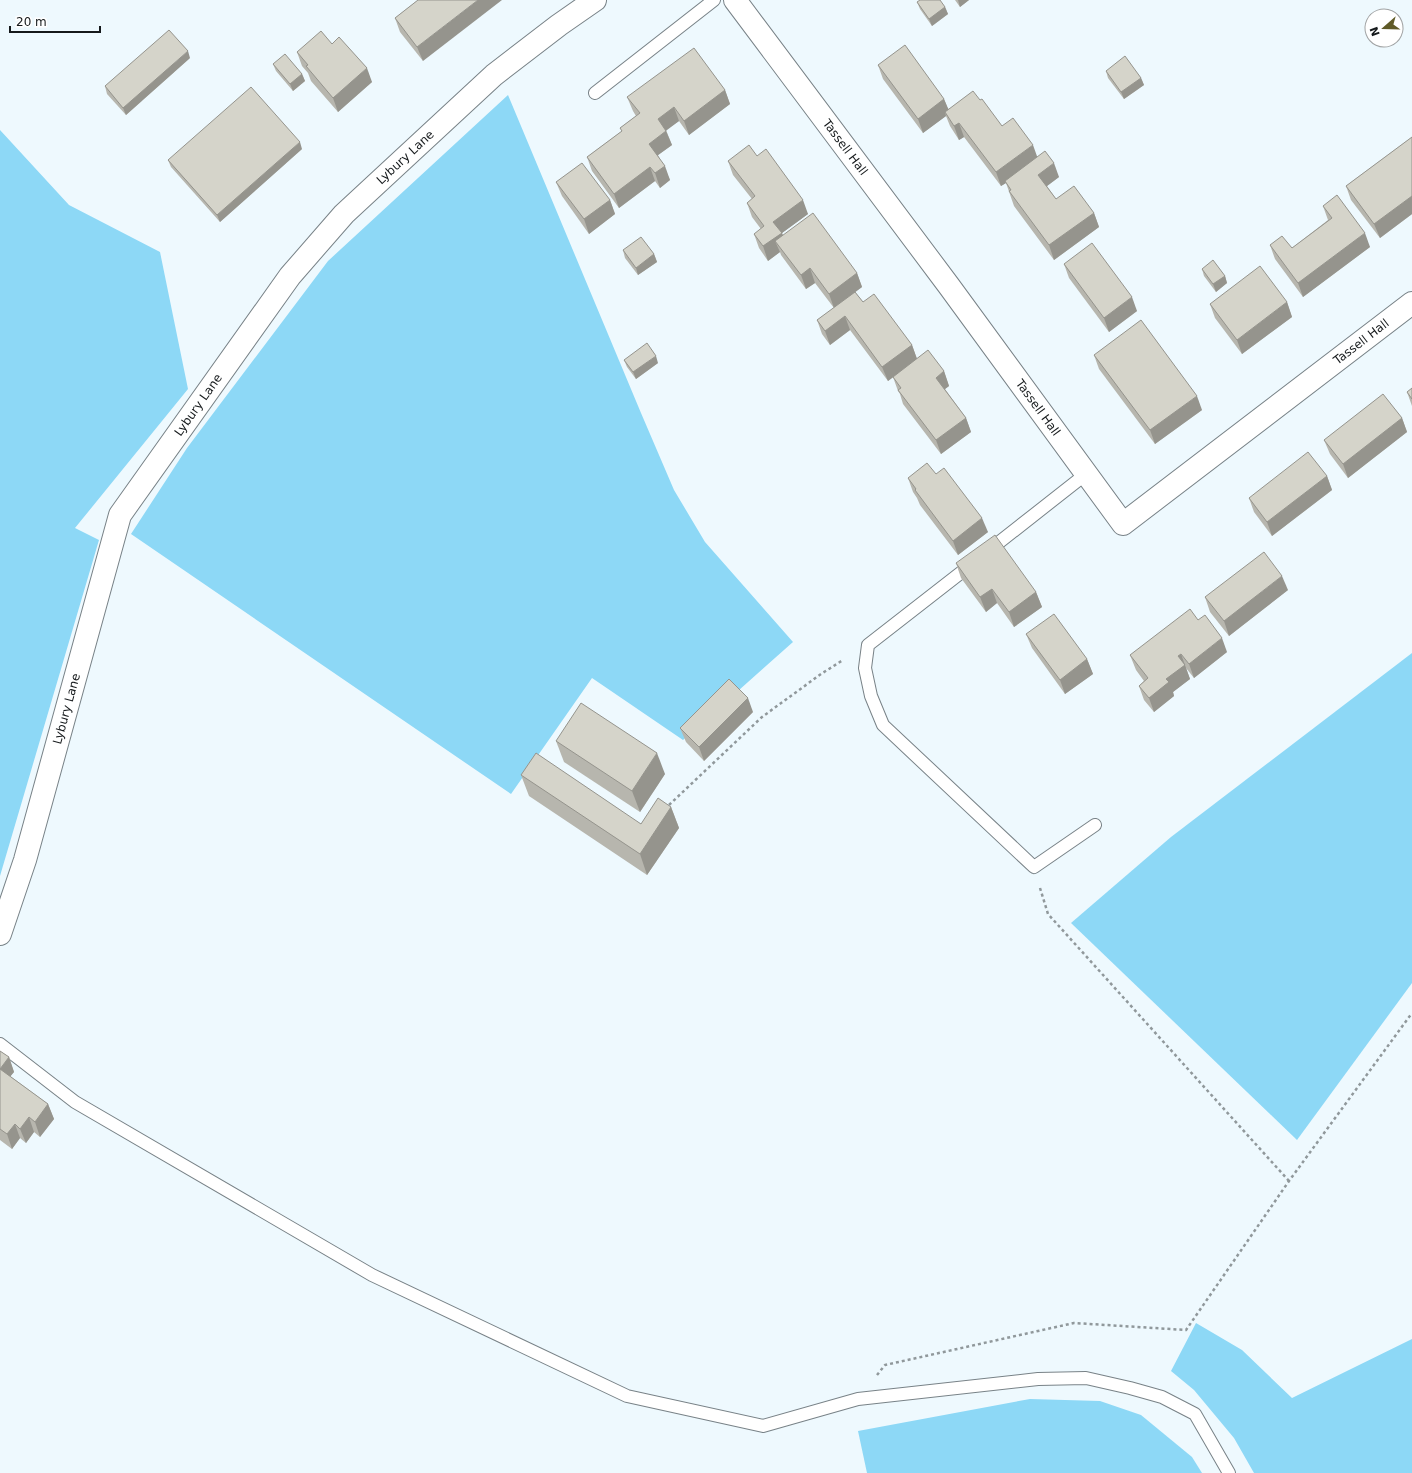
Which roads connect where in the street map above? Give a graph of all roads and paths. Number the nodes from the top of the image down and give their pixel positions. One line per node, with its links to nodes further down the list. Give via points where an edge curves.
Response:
1 (595, 0): 11 (street, Lybury Lane, via 559,24 494,75 344,214 290,276 120,515 25,860)
2 (714, 0): 4 (lane)
3 (735, 0): 6 (street, Tassell Hall)
4 (594, 94)
5 (1412, 303): 6 (street, Tassell Hall, via 1123,524)
6 (1086, 474): 7 (lane)
7 (868, 645): 8 (path, via 821,674 762,717); 10 (lane, via 865,668 871,696 883,725)
8 (669, 805)
9 (1095, 825): 10 (lane)
10 (1034, 867): 14 (path, via 1048,914)
11 (0, 934)
12 (1412, 1013): 14 (path)
13 (0, 1044): 15 (lane, via 75,1102 372,1275 627,1396 763,1426)
14 (1289, 1181): 15 (path, via 1186,1330 1074,1323 885,1364)
15 (858, 1399): 16 (lane, via 1038,1379 1086,1378 1162,1397 1195,1414)
16 (1226, 1468)

